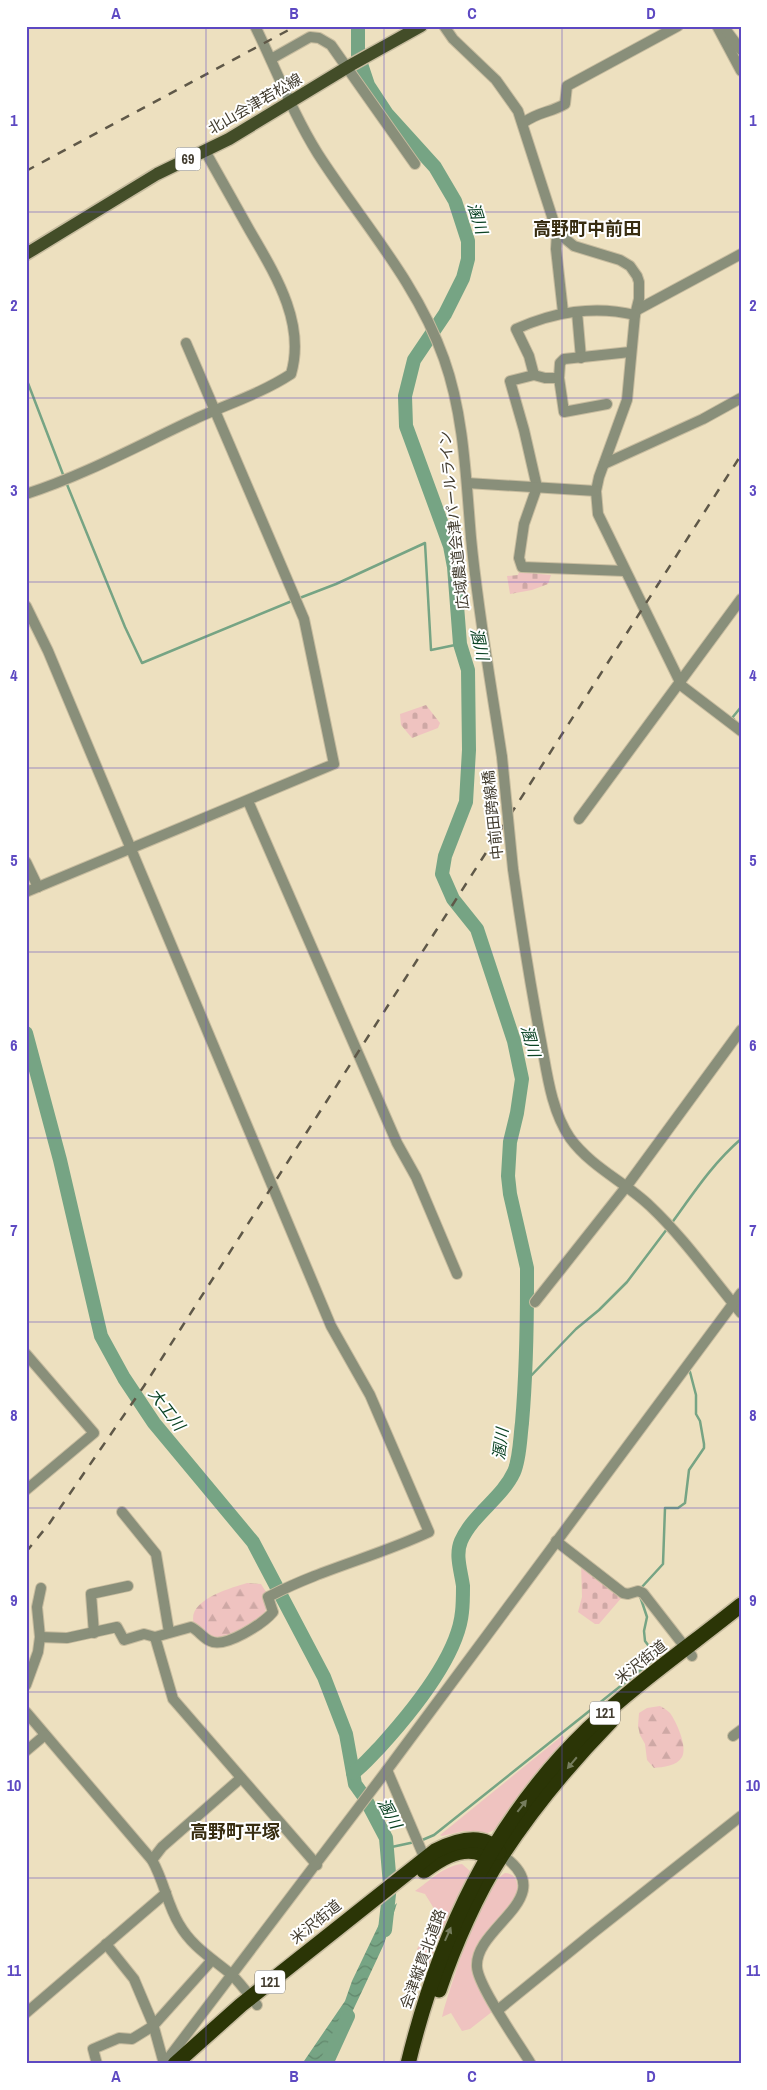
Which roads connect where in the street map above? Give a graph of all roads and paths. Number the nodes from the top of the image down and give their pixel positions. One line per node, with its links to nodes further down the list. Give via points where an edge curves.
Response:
1 (255, 26): 8 (street)
2 (421, 26): 9 (main road, 北山会津若松線 / 69)
3 (444, 26): 12 (street, via 510,97)
4 (678, 26): 12 (street, via 567,86 565,104 538,113)
5 (717, 26): 10 (street)
6 (723, 26): 7 (street)
7 (741, 50)
8 (271, 59): 9 (street, via 310,36 331,45); 11 (street)
9 (350, 66): 11 (main road, 北山会津若松線 / 69); 14 (street, via 386,125)
10 (741, 71)
11 (291, 103): 13 (main road, 北山会津若松線 / 69); 30 (street, 広域農道会津パールライン, via 317,151 388,254 425,315 448,374 459,423)
12 (523, 123): 15 (street)
13 (205, 151): 16 (main road, 北山会津若松線 / 69, via 157,174); 28 (street, via 280,284 291,317 294,353 291,374 257,393)
14 (415, 164)
15 (558, 232): 18 (street, via 556,249); 20 (street, via 574,246 630,266 639,282)
16 (26, 254)
17 (741, 254): 20 (street)
18 (563, 312): 19 (street); 24 (street, via 516,329)
19 (577, 312): 20 (street); 23 (street)
20 (636, 312): 22 (street)
21 (186, 342): 28 (street)
22 (630, 352): 23 (street); 29 (street, via 627,400)
23 (581, 358): 25 (street, via 564,359 560,363)
24 (534, 375): 25 (street); 31 (street, via 510,381)
25 (559, 378): 27 (street, via 564,412)
26 (741, 398): 29 (street)
27 (607, 404)
28 (214, 410): 33 (street); 40 (street, via 304,620 334,764)
29 (604, 464): 32 (street)
30 (466, 483): 31 (street); 39 (street, 広域農道会津パールライン, via 479,611)
31 (537, 487): 32 (street); 34 (street, via 524,524 519,558 522,567)
32 (596, 491): 34 (street, via 598,514)
33 (26, 494)
34 (625, 571): 37 (street)
35 (741, 599): 37 (street)
36 (26, 606): 42 (street, via 48,651)
37 (680, 682): 38 (street); 41 (street)
38 (741, 731)
39 (502, 758): 47 (street, 中前田跨線橋, bridge, via 513,869 532,995 558,1115 570,1138 585,1156)
40 (248, 801): 42 (street); 48 (street, via 393,1134 416,1176)
41 (579, 819)
42 (130, 849): 44 (street); 61 (street, via 331,1326 370,1395 429,1532 381,1553 292,1584 268,1597 273,1612 267,1619 227,1641 210,1642 191,1627)
43 (26, 862): 44 (street)
44 (38, 887): 45 (street)
45 (26, 892)
46 (741, 1030): 47 (street)
47 (626, 1187): 50 (street); 51 (street, 中前田跨線橋, via 675,1231)
48 (458, 1274)
49 (741, 1293): 51 (street)
50 (535, 1302)
51 (733, 1303): 52 (street); 56 (street)
52 (741, 1313)
53 (26, 1354): 54 (street, via 94,1433)
54 (26, 1490)
55 (122, 1512): 61 (street, via 156,1554)
56 (556, 1541): 65 (street, via 623,1593 643,1593); 70 (street)
57 (128, 1586): 62 (street, via 91,1594)
58 (41, 1588): 63 (street, via 37,1607)
59 (741, 1605): 65 (highway, 米沢街道 / 121)
60 (741, 1617): 65 (highway, 米沢街道 / 121)
61 (169, 1632): 64 (street)
62 (94, 1633): 63 (street, via 67,1638); 64 (street, via 116,1627 124,1640 144,1634)
63 (40, 1637): 66 (street)
64 (155, 1637): 71 (street, via 173,1699)
65 (690, 1652): 74 (highway, 米沢街道 / 121, via 596,1736)
66 (26, 1685)
67 (26, 1712): 68 (street)
68 (45, 1735): 69 (street); 73 (street)
69 (26, 1751)
70 (387, 1770): 75 (street); 76 (street)
71 (241, 1778): 73 (street, via 162,1847); 76 (street)
72 (741, 1816): 82 (street)
73 (152, 1860): 77 (street)
74 (491, 1860): 75 (highway, 米沢街道 / 121, via 478,1852 464,1852); 82 (street, via 518,1870 522,1880 522,1894 516,1906 484,1943 477,1959 480,1980); 89 (highway, 会津縦貫北道路 / 121, one-way to 74, via 443,1946); 90 (highway, 会津縦貫北道路 / 121, via 475,1906 441,1983)
75 (425, 1863): 81 (highway, 米沢街道 / 121)
76 (317, 1864): 80 (street)
77 (166, 1893): 78 (street); 79 (street, via 179,1924)
78 (106, 1944): 83 (street); 84 (street, via 134,1979)
79 (212, 1960): 80 (street); 84 (street)
80 (233, 1976): 81 (street); 86 (street)
81 (254, 2001): 87 (highway, 米沢街道 / 121, via 216,2026); 88 (highway, 米沢街道 / 121)
82 (498, 2010): 91 (street)
83 (26, 2013)
84 (153, 2026): 85 (street, via 132,2039 119,2038 93,2049); 86 (street)
85 (97, 2064)
86 (164, 2064)
87 (175, 2064)
88 (185, 2064)
89 (408, 2064)
90 (417, 2064)
91 (531, 2064)

